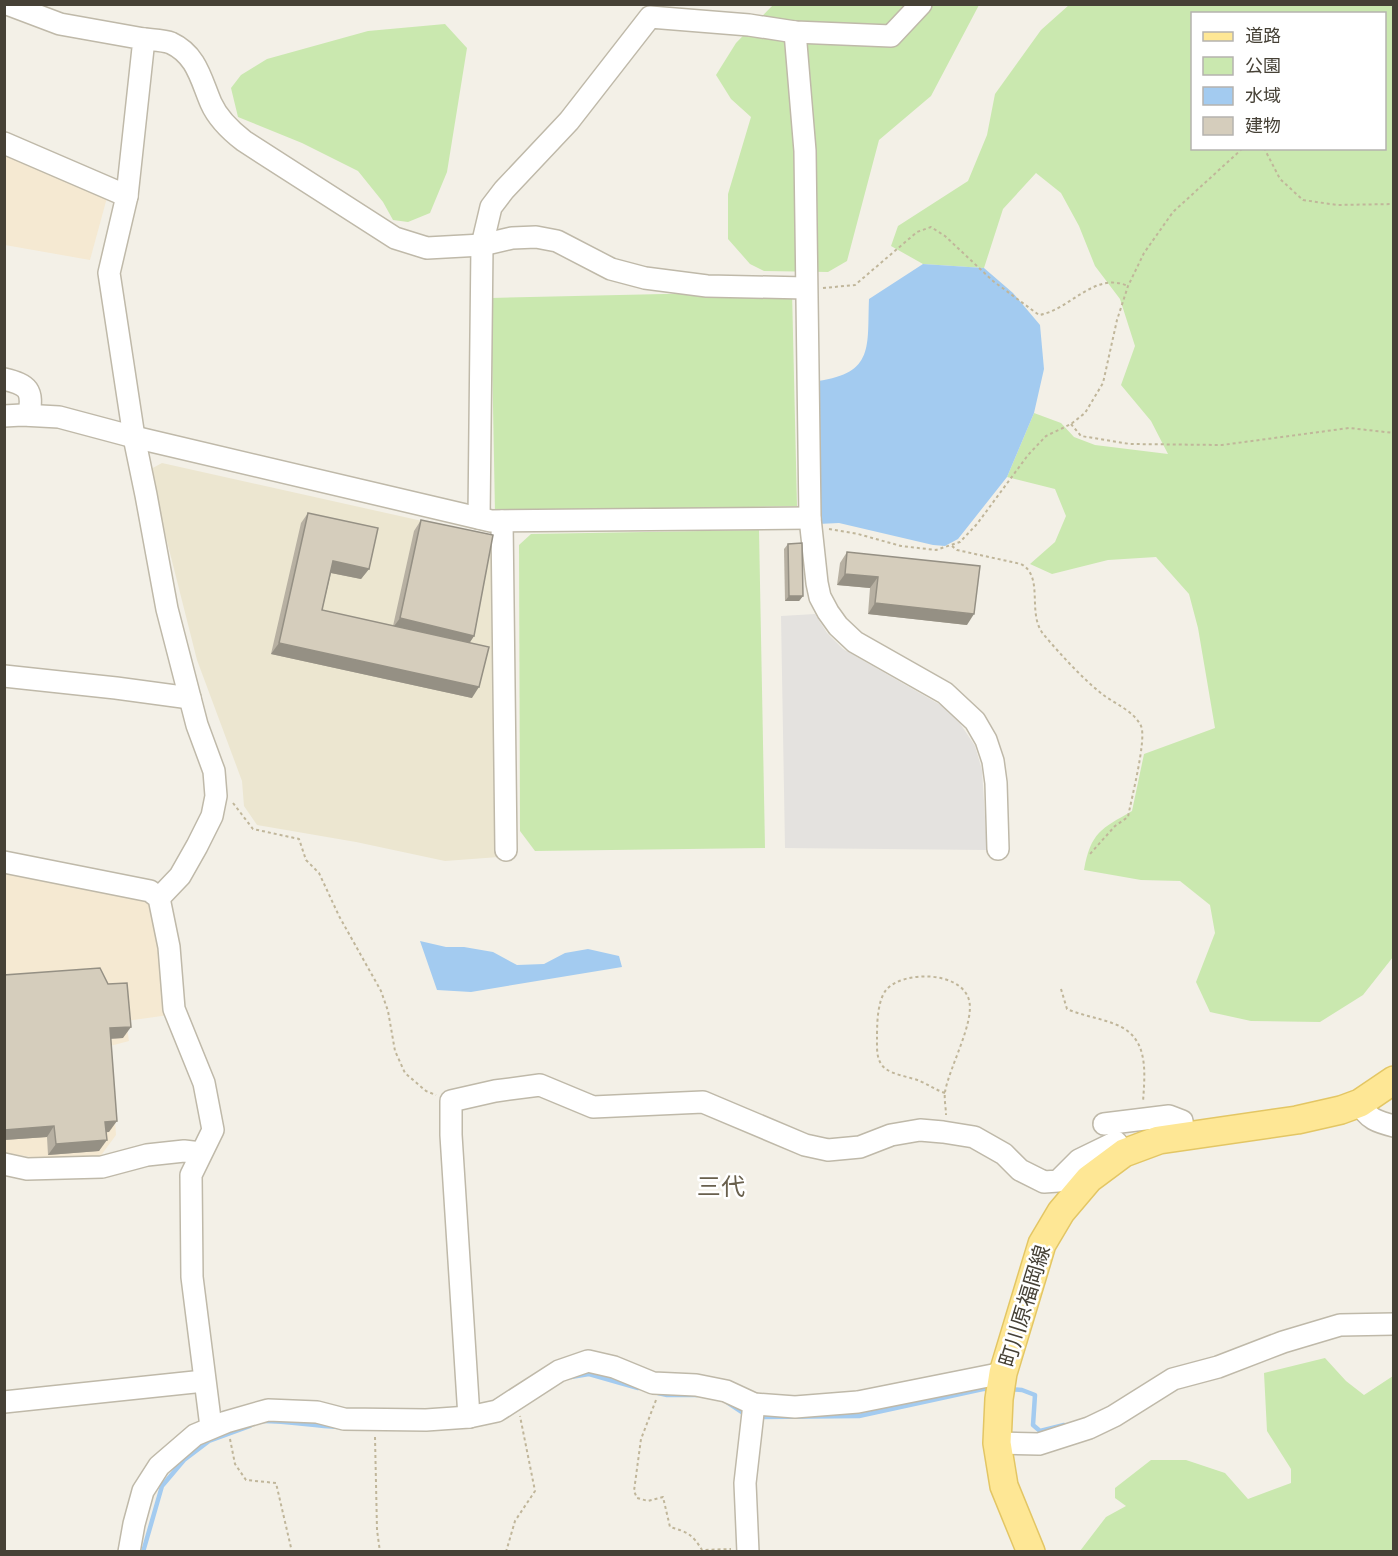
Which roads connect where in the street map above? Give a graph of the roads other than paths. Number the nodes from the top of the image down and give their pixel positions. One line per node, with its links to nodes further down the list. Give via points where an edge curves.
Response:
1 (7, 4): 4 (street, via 60,24)
2 (921, 4): 3 (street, via 891,36)
3 (795, 32): 7 (street, via 650,17 569,121 491,207); 8 (street, via 805,151)
4 (144, 39): 6 (street); 7 (street, via 170,42 185,53 198,68 212,105 224,123 244,141 395,238 427,248)
5 (4, 143): 6 (street)
6 (128, 196): 12 (street, via 109,273)
7 (482, 245): 8 (street, via 536,237 557,241 610,268 645,278 707,286); 13 (street)
8 (806, 288): 15 (street)
9 (4, 380): 10 (street, via 27,388 32,398)
10 (29, 415): 11 (street); 12 (street, via 59,417)
11 (4, 416)
12 (134, 437): 13 (street); 17 (street, via 167,609)
13 (479, 518): 14 (street)
14 (502, 521): 15 (street); 19 (street)
15 (811, 525): 18 (street, via 819,590 838,626 855,642 945,693 981,730 996,783)
16 (4, 676): 17 (street)
17 (189, 698): 21 (street, via 214,771 215,800 212,816 180,876)
18 (998, 849)
19 (506, 850)
20 (4, 862): 21 (street, via 150,891)
21 (159, 897): 29 (street, via 169,947 174,1009 204,1083 213,1130)
22 (1394, 1080): 23 (main road, 町川原福岡線)
23 (1360, 1103): 26 (street, via 1365,1113); 27 (main road, 町川原福岡線, via 1297,1120)
24 (1134, 1119): 25 (street); 27 (street, via 1169,1116 1182,1121); 28 (street)
25 (1104, 1124)
26 (1394, 1126)
27 (1184, 1138): 28 (main road, 町川原福岡線)
28 (1120, 1148): 31 (street, via 1079,1160); 32 (main road, 町川原福岡線)
29 (201, 1153): 30 (street, via 147,1155 102,1167 27,1169); 35 (street, via 191,1175 192,1276)
30 (4, 1164)
31 (1052, 1181): 32 (street, via 1056,1192); 38 (street, via 1044,1182 1020,1170 1004,1154 974,1137 947,1133 891,1135 860,1147 828,1150 805,1145 703,1102 593,1107 540,1085 451,1101)
32 (1069, 1203): 34 (main road, 町川原福岡線, via 1042,1244)
33 (1394, 1324): 40 (street, via 1340,1325 1282,1342 1218,1367 1173,1378 1089,1428 1039,1444)
34 (1003, 1373): 37 (street, via 858,1402 795,1407); 40 (main road, 町川原福岡線)
35 (204, 1381): 36 (street); 39 (street)
36 (4, 1402)
37 (754, 1404): 38 (street, via 726,1391 653,1383 588,1361 559,1371 497,1412); 41 (street, via 745,1483)
38 (470, 1417): 39 (street, via 344,1419 317,1412 268,1410)
39 (219, 1424): 42 (street, via 195,1435 159,1466 143,1491)
40 (997, 1443): 43 (main road, 町川原福岡線, via 1004,1486)
41 (748, 1550)
42 (129, 1551)
43 (1031, 1551)

